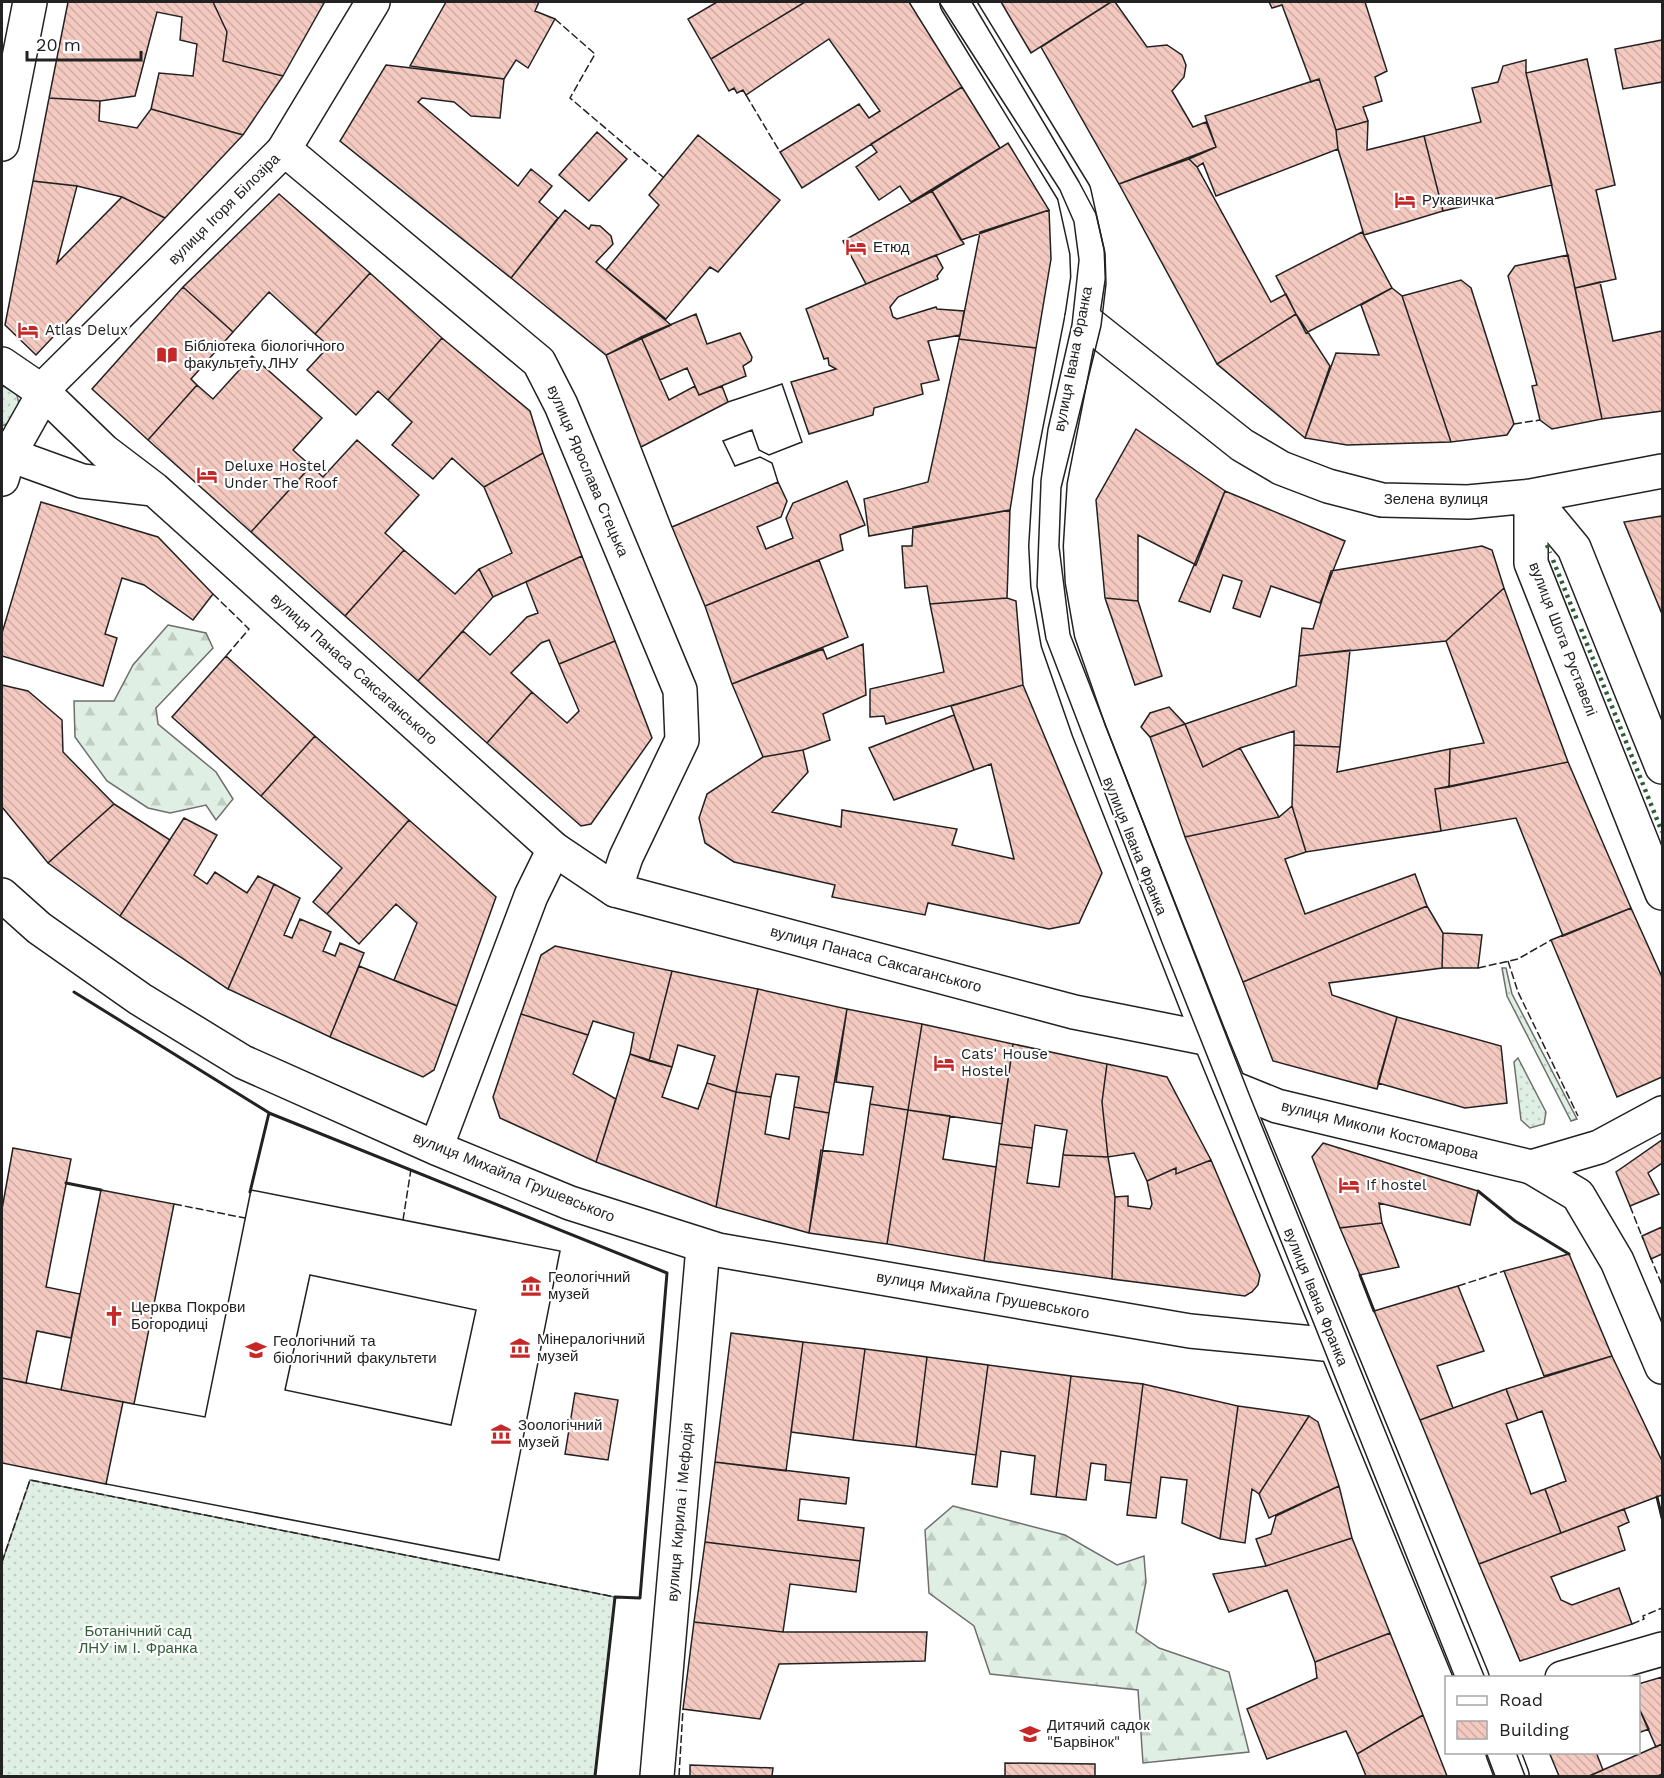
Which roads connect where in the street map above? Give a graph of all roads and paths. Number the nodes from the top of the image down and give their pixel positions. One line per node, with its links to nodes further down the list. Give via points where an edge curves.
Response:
1 (30, 2): 4 (street)
2 (373, 2): 5 (street, вулиця Ігоря Білозіра)
3 (957, 2): 6 (street, вулиця Івана Франка, via 1074,193 1087,252)
4 (2, 144)
5 (283, 151): 8 (street, вулиця Ігоря Білозіра); 15 (street, вулиця Ярослава Стецька, via 539,362 561,405 680,690 682,740 626,856)
6 (1082, 318): 12 (street, Зелена вулиця, via 1203,416 1281,468 1382,500 1468,502); 18 (street, вулиця Івана Франка, via 1050,481 1048,585 1058,642)
7 (2, 364): 8 (street, вулиця Панаса Саксаганського)
8 (43, 392): 9 (street, вулиця Ігоря Білозіра); 11 (street, вулиця Панаса Саксаганського, via 104,451)
9 (4, 462): 11 (street, via 82,481)
10 (1662, 471): 12 (street, Зелена вулиця)
11 (154, 489): 14 (street, вулиця Панаса Саксаганського)
12 (1531, 496): 13 (street, via 1574,548); 16 (street, вулиця Шота Руставелі, via 1531,563)
13 (1662, 767)
14 (554, 849): 15 (street, вулиця Панаса Саксаганського); 21 (street, via 531,896)
15 (615, 890): 18 (street, вулиця Панаса Саксаганського, via 1074,1012)
16 (1662, 893)
17 (2, 895): 21 (street, вулиця Михайла Грушевського, via 39,928 140,999 243,1062)
18 (1210, 1039): 19 (street, вулиця Івана Франка)
19 (1230, 1087): 22 (street, вулиця Миколи Костомарова, via 1277,1106); 24 (street, вулиця Івана Франка)
20 (1662, 1113): 22 (street, вулиця Миколи Костомарова, via 1599,1148)
21 (436, 1148): 23 (street, вулиця Михайла Грушевського, via 570,1203)
22 (1531, 1167): 25 (street, вулиця Миколи Костомарова, via 1578,1194 1617,1261)
23 (703, 1247): 24 (street, вулиця Михайла Грушевського, via 1190,1331); 30 (street, вулиця Кирила і Мефодія)
24 (1334, 1345): 27 (street, вулиця Івана Франка)
25 (1662, 1367)
26 (1662, 1649): 28 (street)
27 (1472, 1676)
28 (1566, 1676)
29 (1504, 1754): 31 (street)
30 (657, 1776)
31 (1512, 1776)

